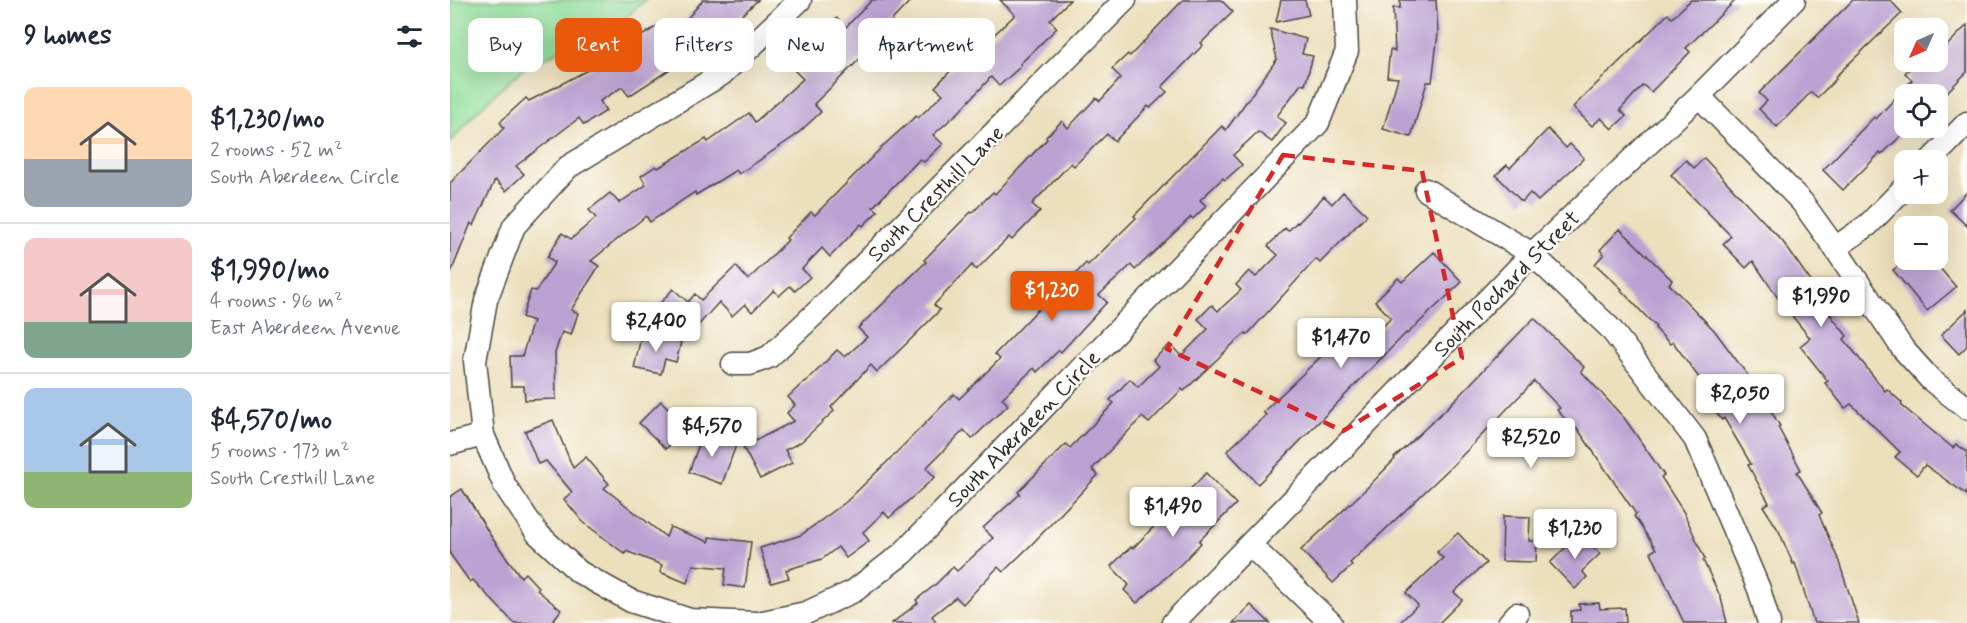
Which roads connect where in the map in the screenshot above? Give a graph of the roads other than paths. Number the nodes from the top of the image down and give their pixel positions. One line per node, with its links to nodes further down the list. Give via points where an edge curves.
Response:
1 (800, 0): 14 (street, South Aberdeen Circle, via 722,74 568,167 514,226 486,300 475,362)
2 (1125, 0): 12 (street, South Cresthill Lane, via 769,357 750,364)
3 (1345, 0): 17 (street, South Aberdeen Circle, via 1347,51 1318,123 903,553 854,591 806,613)
4 (1794, 0): 5 (street, South Pochard Street)
5 (1699, 96): 10 (street, via 1802,202); 11 (street, South Pochard Street)
6 (1967, 123): 7 (street)
7 (1941, 150)
8 (1426, 190): 11 (street)
9 (1894, 198): 10 (street, via 1868,225)
10 (1835, 248): 13 (street, via 1903,349 1931,380)
11 (1532, 254): 16 (street, South Pochard Street); 20 (street, via 1610,328 1695,439 1759,590)
12 (733, 364)
13 (1967, 408)
14 (483, 435): 15 (street); 17 (street, South Aberdeen Circle, via 505,486 537,533 579,572 631,601 690,620)
15 (450, 444)
16 (1250, 545): 18 (street, South Pochard Street); 19 (street)
17 (756, 623)
18 (1173, 623)
19 (1331, 623)
20 (1768, 623)

